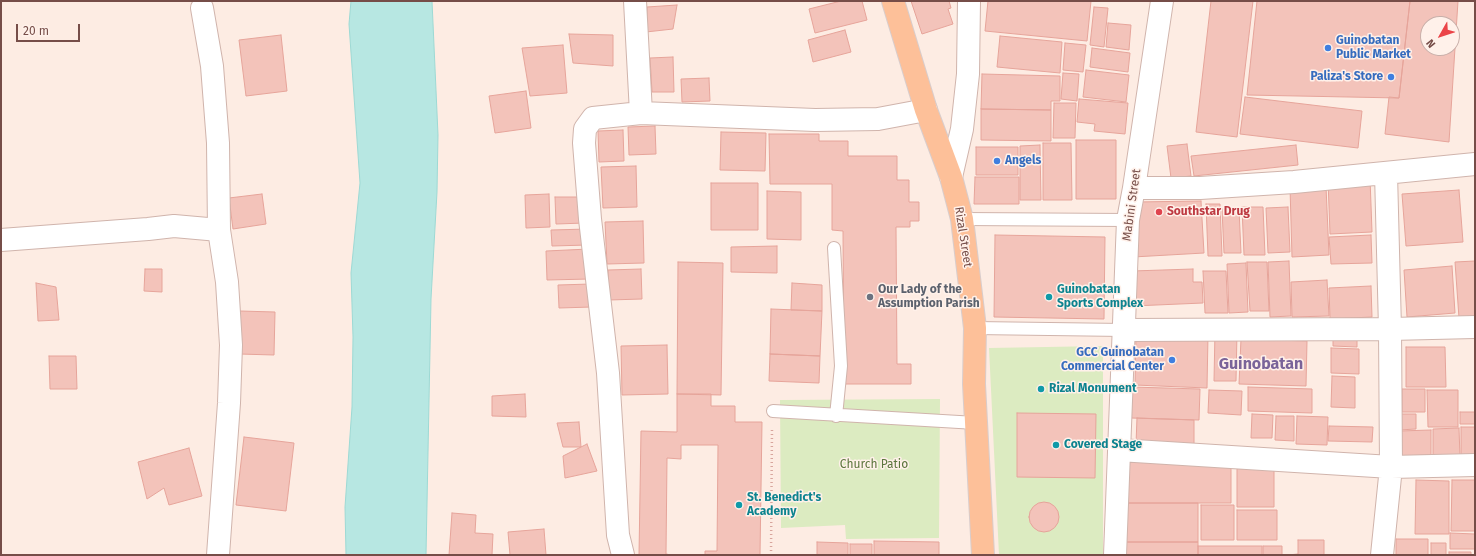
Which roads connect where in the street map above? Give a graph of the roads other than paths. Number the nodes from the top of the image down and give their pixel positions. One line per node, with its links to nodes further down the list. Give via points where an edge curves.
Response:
1 (635, 1): 7 (street)
2 (893, 1): 6 (main road, Rizal Street)
3 (969, 1): 10 (street, via 968,74 962,129)
4 (1162, 1): 11 (street, Mabini Street)
5 (202, 8): 14 (street, via 212,66 218,143)
6 (926, 110): 7 (street, via 870,119 815,120); 10 (main road, Rizal Street)
7 (641, 113): 28 (street, via 593,118 585,129 584,143 608,373 618,535)
8 (1475, 164): 9 (street)
9 (1386, 173): 11 (street, via 1200,188); 20 (street)
10 (951, 177): 12 (main road, Rizal Street)
11 (1134, 188): 13 (street, Mabini Street)
12 (962, 219): 13 (lane); 18 (main road, Rizal Street)
13 (1128, 220): 19 (street, Mabini Street)
14 (219, 230): 15 (street, via 174,226); 27 (street, via 227,282 231,345)
15 (1, 240)
16 (834, 248): 22 (lane, via 841,366)
17 (1475, 327): 20 (street)
18 (975, 328): 19 (lane); 23 (main road, Rizal Street)
19 (1124, 330): 20 (street); 24 (street, Mabini Street)
20 (1390, 330): 26 (street)
21 (773, 412): 22 (lane)
22 (836, 416): 23 (lane)
23 (976, 422): 29 (main road, Rizal Street)
24 (1119, 450): 26 (street); 30 (street, Mabini Street)
25 (1475, 466): 26 (street)
26 (1391, 467): 31 (street)
27 (218, 555)
28 (624, 555)
29 (983, 555)
30 (1115, 555)
31 (1382, 555)

